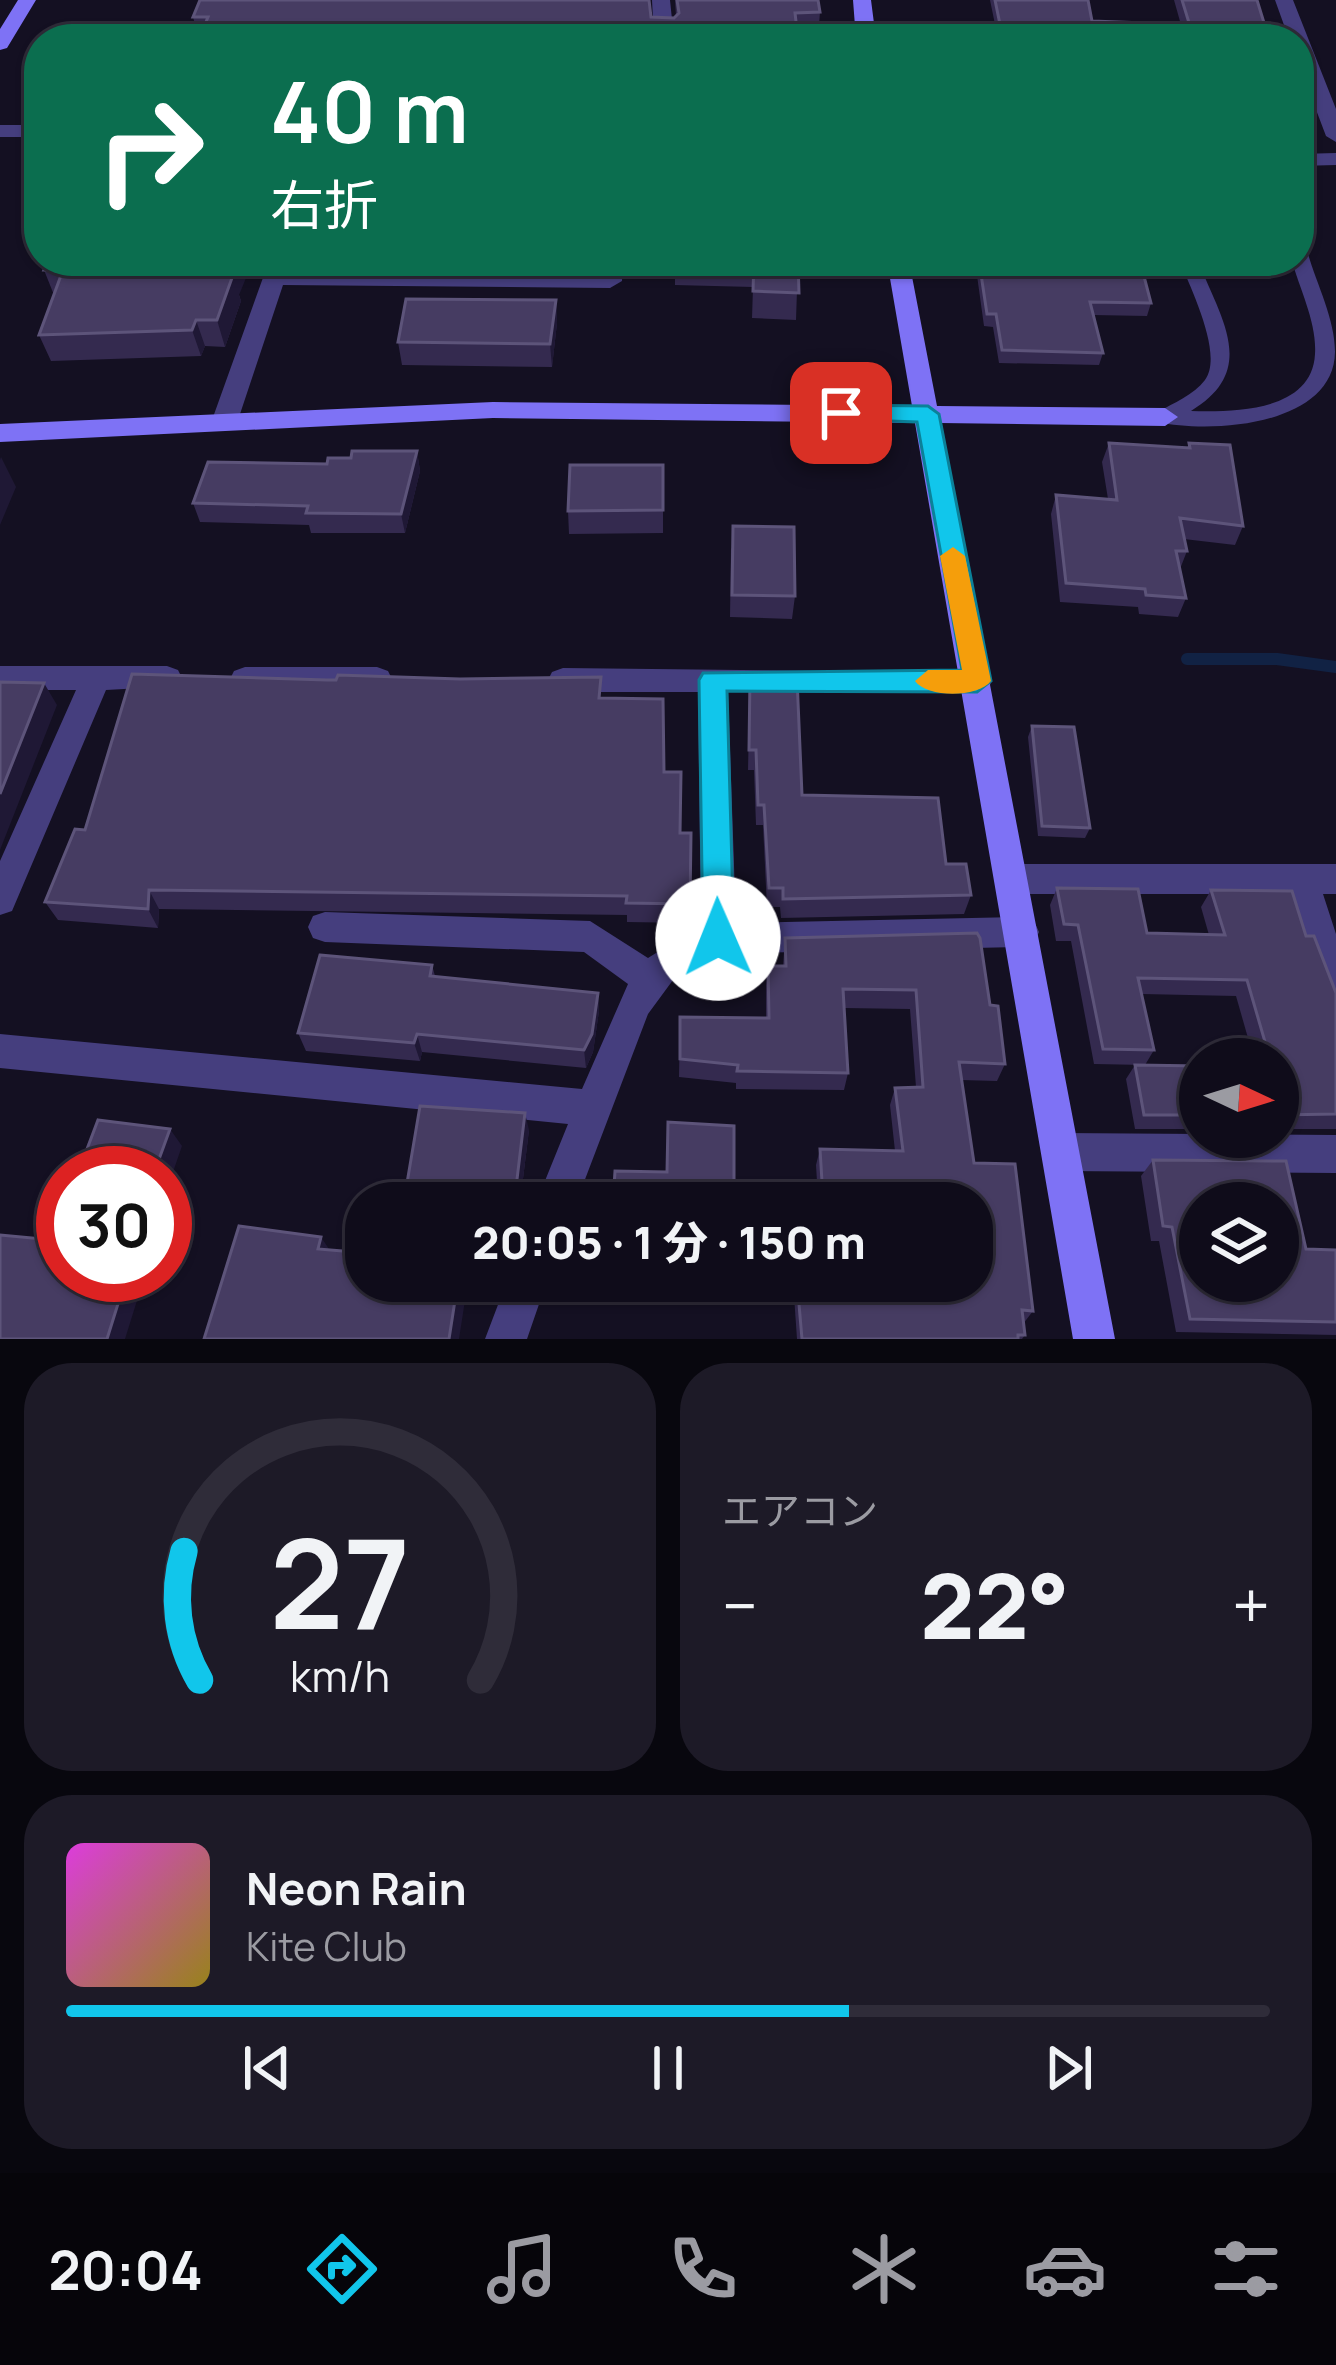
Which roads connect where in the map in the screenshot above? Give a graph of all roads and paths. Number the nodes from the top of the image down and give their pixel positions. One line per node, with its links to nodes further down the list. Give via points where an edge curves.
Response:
1 (27, 0): 2 (street)
2 (0, 44)
3 (1314, 92): 4 (street)
4 (1336, 136)
5 (274, 276): 13 (street)
6 (458, 276): 7 (street)
7 (610, 276)
8 (901, 276): 11 (street)
9 (1194, 276): 12 (lane, via 1222,353 1219,375)
10 (1305, 276): 12 (lane, via 1325,356 1321,376 1257,416)
11 (928, 414): 12 (street); 13 (street, via 493,410); 20 (street)
12 (1165, 417)
13 (225, 420): 14 (street)
14 (0, 433)
15 (0, 677): 16 (street)
16 (96, 678): 17 (street); 23 (street)
17 (404, 679)
18 (523, 680): 19 (street)
19 (713, 680): 20 (street); 26 (street)
20 (977, 681): 21 (street)
21 (1013, 879): 22 (street); 25 (street)
22 (1318, 879): 28 (street)
23 (0, 900)
24 (325, 928): 27 (street, via 590,937)
25 (1022, 932): 26 (street); 31 (street)
26 (718, 938): 27 (street, via 705,939)
27 (651, 981): 30 (street)
28 (1336, 988)
29 (0, 1051): 30 (street)
30 (590, 1108): 33 (street)
31 (1061, 1152): 32 (street); 36 (street)
32 (1336, 1154)
33 (564, 1182)
34 (519, 1302): 35 (street)
35 (506, 1339)
36 (1094, 1339)

